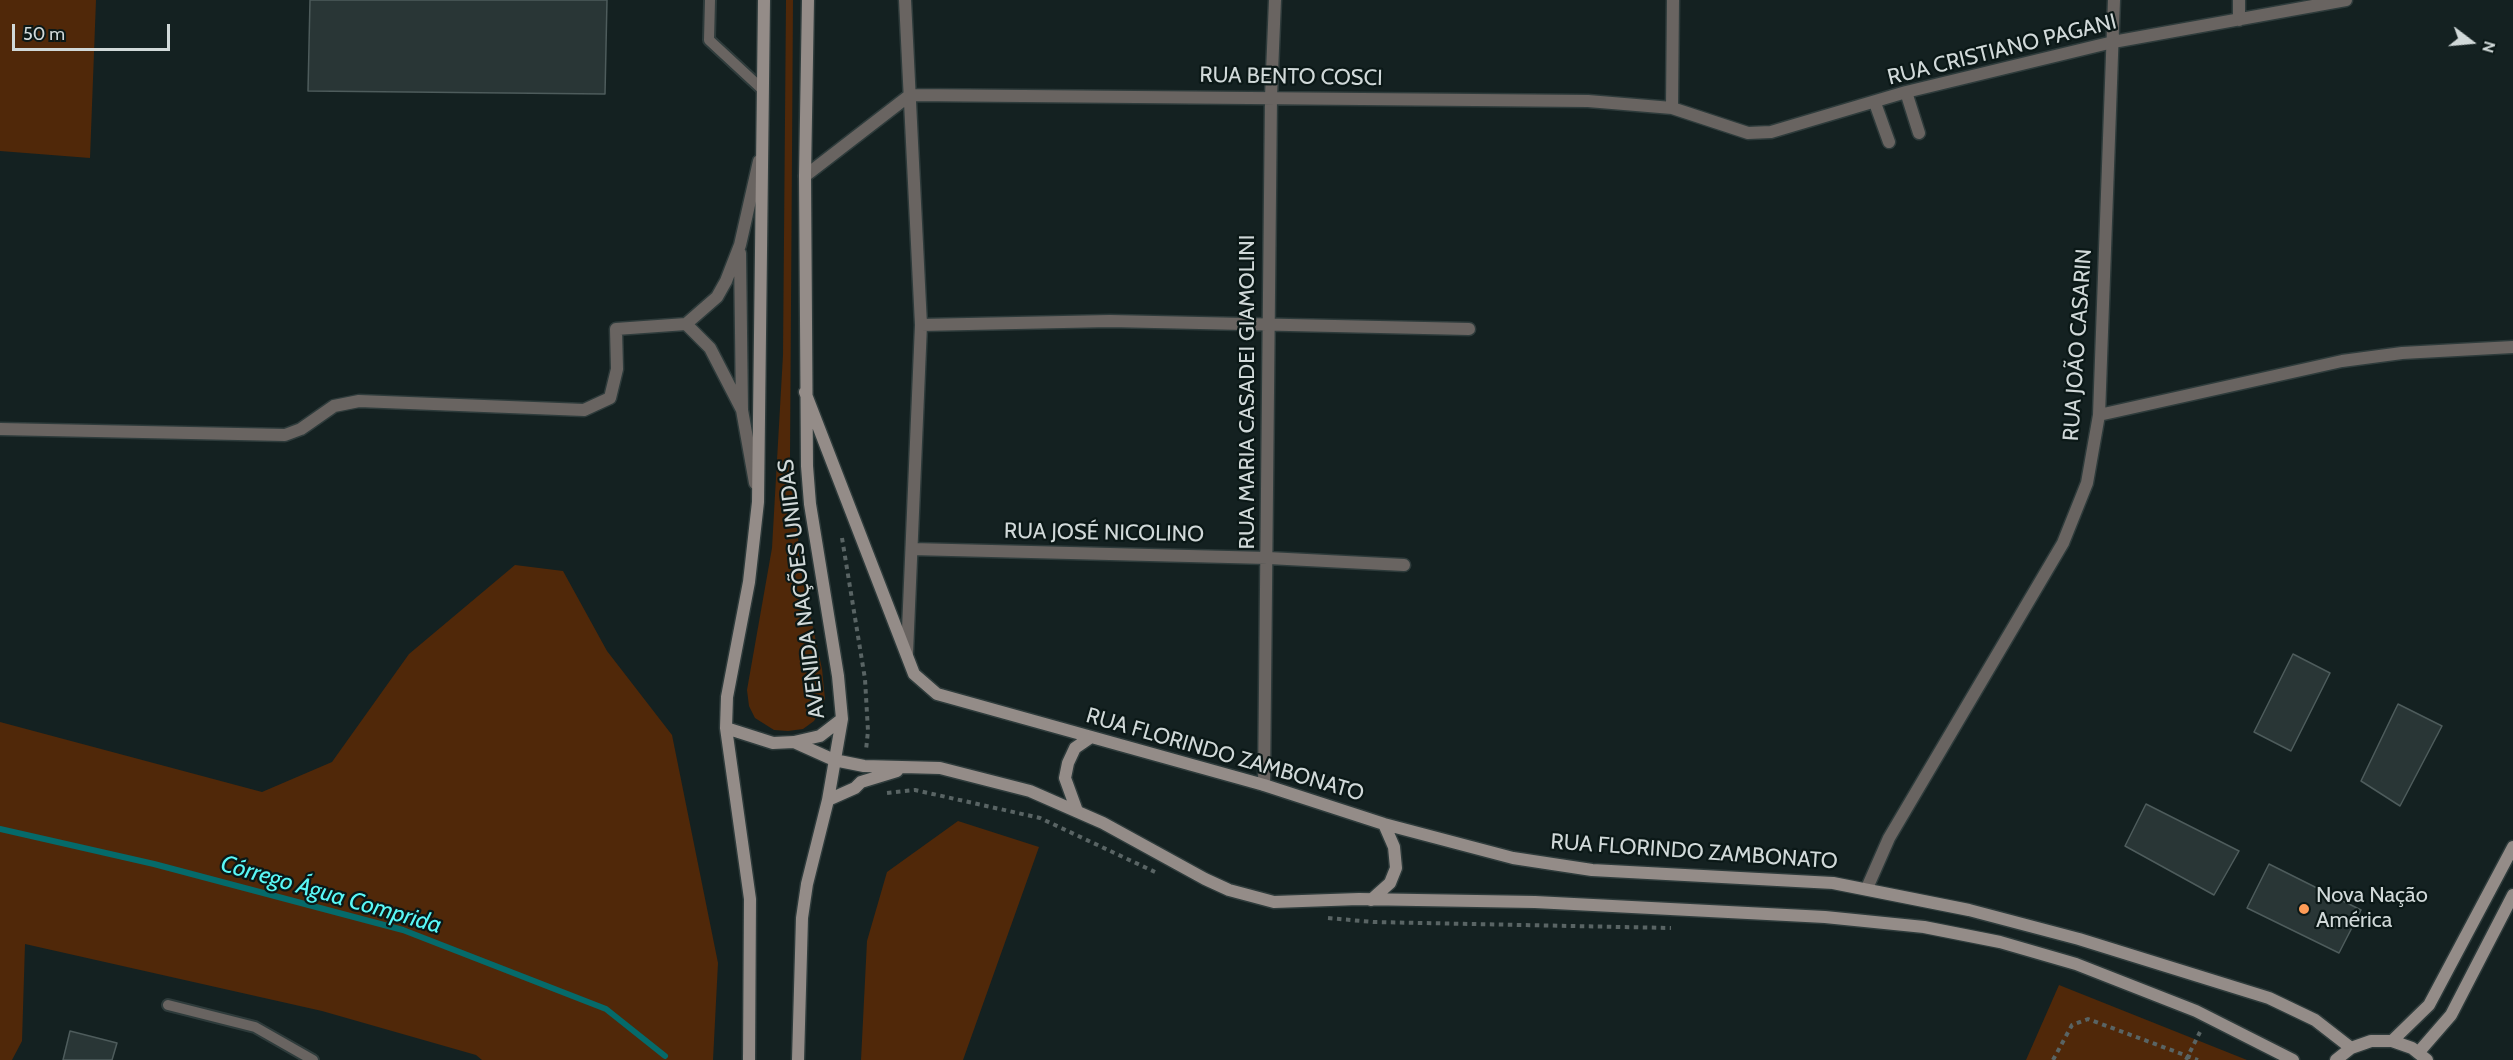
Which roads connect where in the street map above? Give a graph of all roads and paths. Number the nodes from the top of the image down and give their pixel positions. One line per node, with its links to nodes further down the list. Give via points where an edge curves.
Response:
1 (710, 0): 12 (lane, via 709,40)
2 (764, 0): 12 (main road, AVENIDA NAÇÕES UNIDAS)
3 (808, 0): 21 (main road, AVENIDA NAÇÕES UNIDAS)
4 (905, 0): 14 (street)
5 (1275, 0): 15 (street, RUA MARIA CASADEI GIAMOLINI)
6 (1673, 0): 17 (street)
7 (2114, 0): 11 (street, RUA JOÃO CASARIN)
8 (2239, 0): 10 (street)
9 (2346, 0): 10 (street, RUA CRISTIANO PAGANI)
10 (2239, 20): 11 (street, RUA CRISTIANO PAGANI)
11 (2113, 42): 13 (street, RUA CRISTIANO PAGANI); 30 (street, RUA JOÃO CASARIN)
12 (763, 90): 20 (main road, AVENIDA NAÇÕES UNIDAS)
13 (1906, 92): 16 (street, RUA CRISTIANO PAGANI); 18 (street)
14 (910, 95): 15 (street, RUA BENTO COSCI); 21 (street); 24 (street)
15 (1271, 97): 17 (street, RUA BENTO COSCI, via 1588,102); 25 (street, RUA MARIA CASADEI GIAMOLINI)
16 (1875, 103): 17 (street, RUA CRISTIANO PAGANI, via 1770,132 1748,133); 19 (street)
17 (1672, 108)
18 (1919, 133)
19 (1889, 142)
20 (763, 145): 22 (street); 32 (main road, AVENIDA NAÇÕES UNIDAS)
21 (805, 176): 28 (main road, AVENIDA NAÇÕES UNIDAS)
22 (740, 245): 23 (street, via 717,297); 29 (street)
23 (686, 324): 29 (street, via 710,348); 31 (street, via 616,329 617,369 610,398 584,410 359,401 334,406 285,435)
24 (921, 325): 25 (street, via 1110,321); 34 (street)
25 (1270, 325): 26 (street); 35 (street, RUA MARIA CASADEI GIAMOLINI)
26 (1469, 329)
27 (2513, 347): 30 (street, via 2402,353 2342,362)
28 (806, 392): 37 (main road, RUA FLORINDO ZAMBONATO); 38 (main road, AVENIDA NAÇÕES UNIDAS, via 810,504)
29 (742, 410): 32 (street)
30 (2099, 415): 52 (street, RUA JOÃO CASARIN, via 2087,483 2062,543 1888,838)
31 (0, 429)
32 (758, 502): 39 (main road, AVENIDA NAÇÕES UNIDAS, via 749,582 727,697)
33 (842, 533): 43 (path, via 865,679 868,731)
34 (912, 549): 35 (street, RUA JOSÉ NICOLINO); 37 (street)
35 (1268, 558): 36 (street, RUA JOSÉ NICOLINO); 46 (street, RUA MARIA CASADEI GIAMOLINI)
36 (1404, 565)
37 (907, 653): 40 (main road, RUA FLORINDO ZAMBONATO, via 914,674 937,694)
38 (842, 719): 41 (main road, via 820,736); 42 (main road, AVENIDA NAÇÕES UNIDAS)
39 (726, 728): 41 (main road, via 773,743); 66 (main road, AVENIDA NAÇÕES UNIDAS, via 750,899)
40 (1091, 737): 46 (main road, RUA FLORINDO ZAMBONATO); 48 (main road, via 1075,748 1065,778)
41 (794, 742): 42 (main road)
42 (834, 760): 43 (main road); 47 (main road, AVENIDA NAÇÕES UNIDAS)
43 (864, 766): 44 (main road)
44 (940, 768): 45 (main road, via 894,771); 48 (main road, via 1030,791)
45 (861, 782): 47 (main road); 51 (path, via 878,794 915,790 1040,818)
46 (1264, 785): 49 (main road, RUA FLORINDO ZAMBONATO)
47 (828, 800): 67 (main road, AVENIDA NAÇÕES UNIDAS, via 802,918)
48 (1077, 812): 54 (main road, via 1229,890 1274,902)
49 (1384, 824): 52 (main road, RUA FLORINDO ZAMBONATO, via 1513,858 1592,870); 54 (main road, via 1394,847 1396,868 1390,883)
50 (2513, 847): 61 (main road, via 2429,1005)
51 (1166, 878)
52 (1867, 888): 62 (main road, RUA FLORINDO ZAMBONATO, via 2079,939 2269,998 2315,1020)
53 (2513, 895): 63 (main road, via 2451,1015)
54 (1371, 900): 70 (main road, via 1535,902 1825,917 1924,927 2000,942 2076,964 2196,1011)
55 (1317, 917): 56 (path, via 1373,922)
56 (1676, 928)
57 (168, 1005): 65 (lane, via 255,1027)
58 (2190, 1026): 59 (path)
59 (2200, 1032): 60 (path); 64 (path)
60 (2210, 1037)
61 (2392, 1041): 62 (main road, via 2371,1041); 63 (main road)
62 (2351, 1048): 71 (main road)
63 (2423, 1057)
64 (2188, 1058): 68 (path, via 2088,1019 2072,1025); 69 (path)
65 (313, 1060)
66 (749, 1060)
67 (798, 1060)
68 (2053, 1060)
69 (2198, 1060)
70 (2293, 1060)
71 (2336, 1060)

